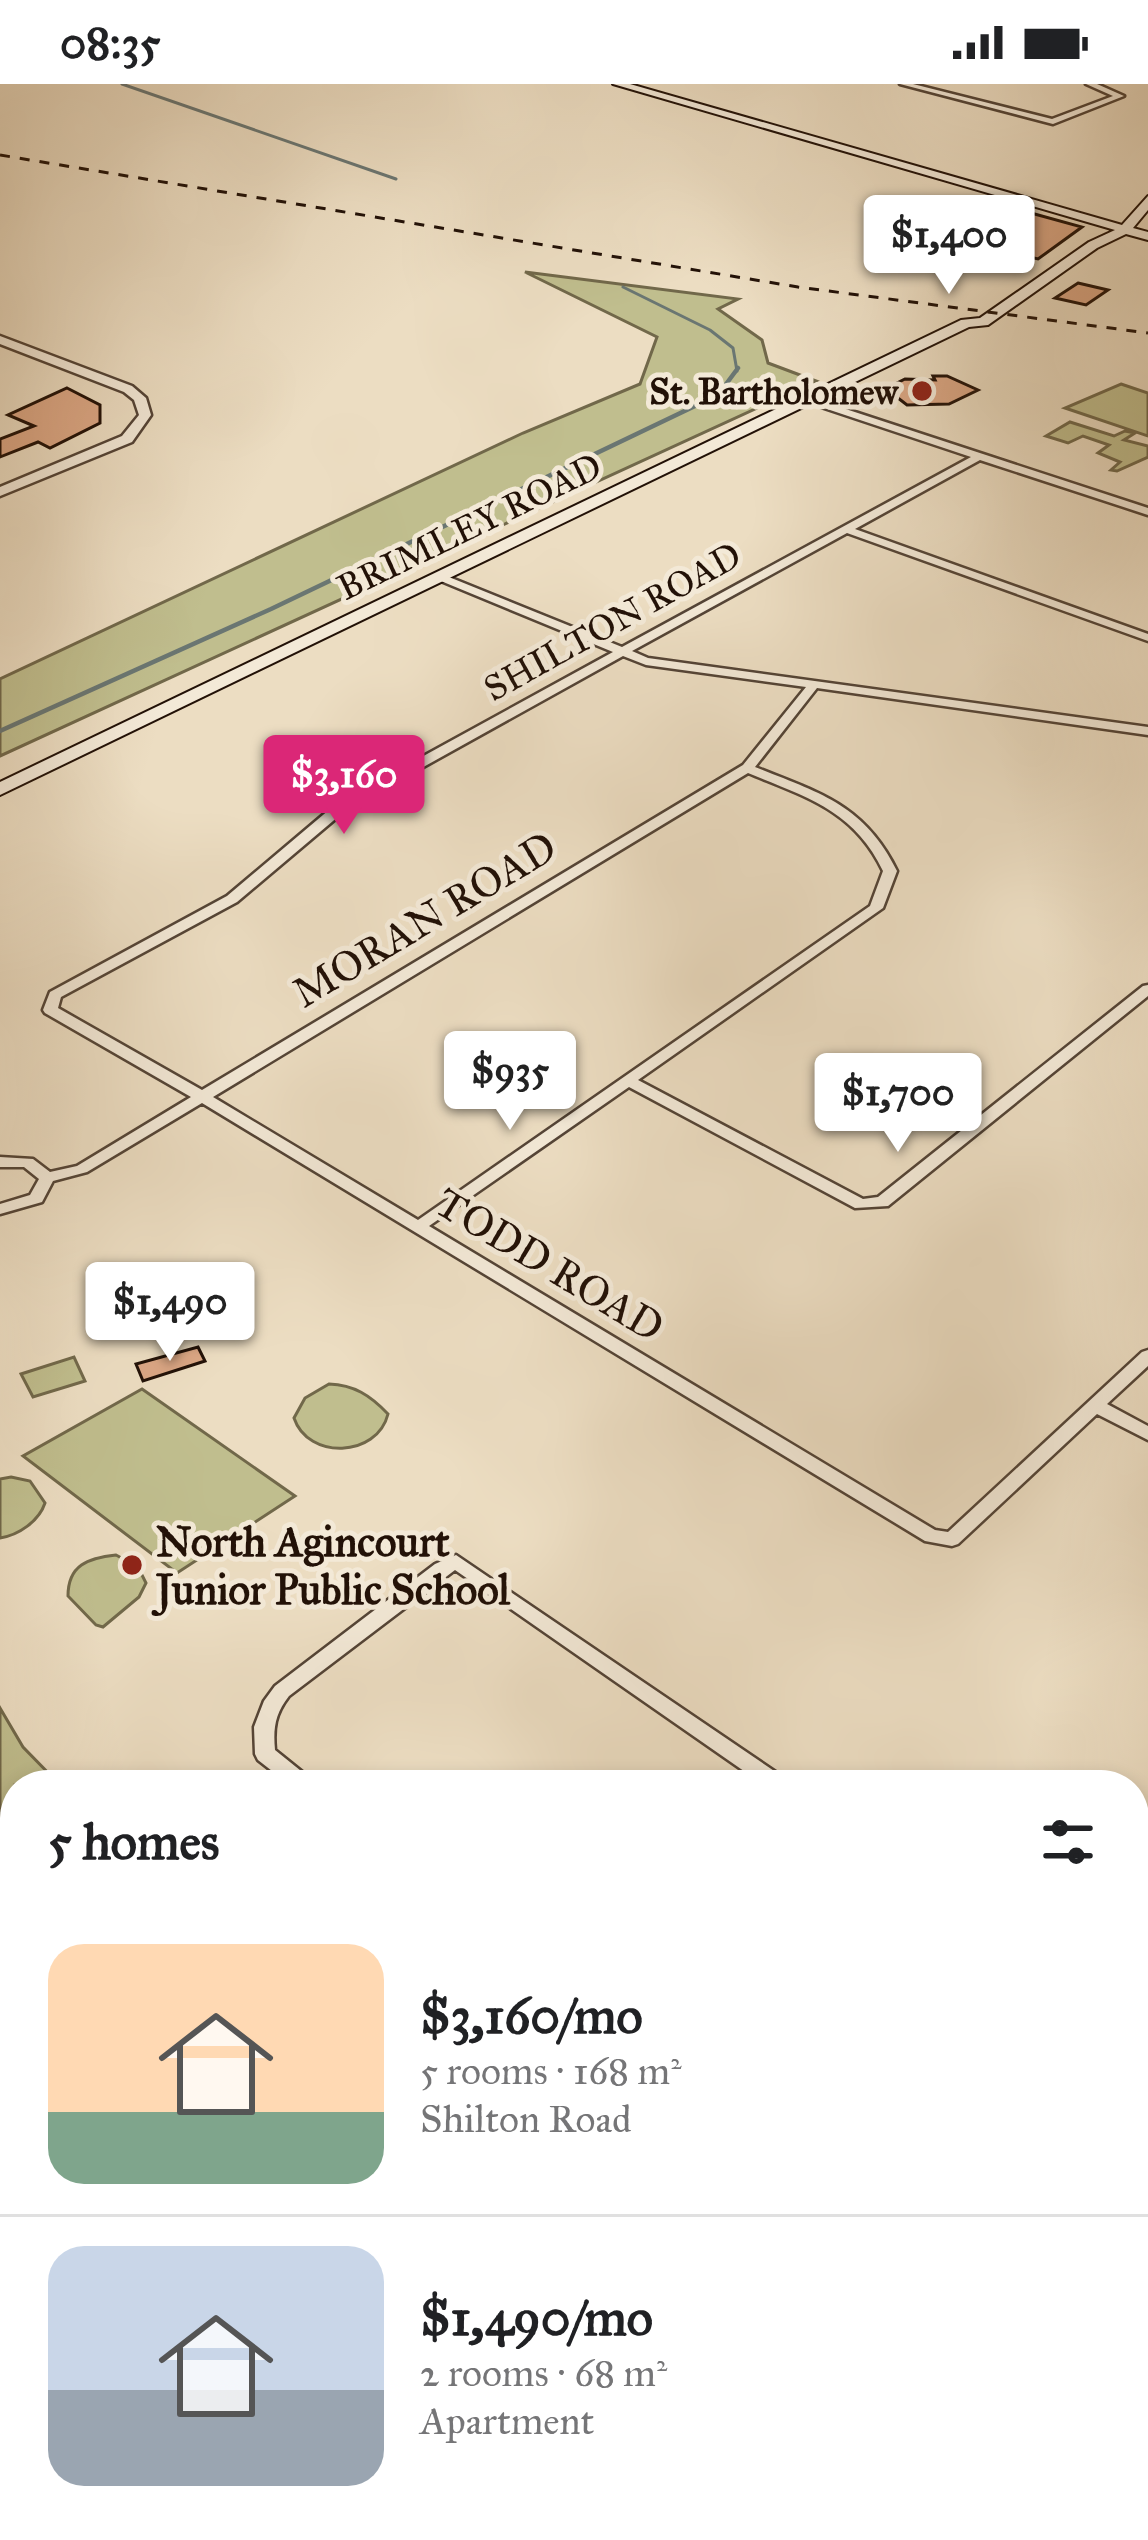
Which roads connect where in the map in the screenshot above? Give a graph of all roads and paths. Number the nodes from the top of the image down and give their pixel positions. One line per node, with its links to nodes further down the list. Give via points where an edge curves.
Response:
1 (618, 84): 5 (main road)
2 (904, 84): 3 (street, via 1054,122 1121,94)
3 (1090, 84)
4 (1146, 202): 5 (main road, BRIMLEY ROAD, via 1144,211)
5 (1117, 222): 6 (main road); 7 (main road); 8 (main road, BRIMLEY ROAD, via 1108,243); 8 (main road, BRIMLEY ROAD, via 1087,239)
6 (1148, 226)
7 (1148, 236)
8 (1093, 244): 10 (main road, BRIMLEY ROAD, via 982,322)
9 (0, 340): 12 (street, via 128,389 145,415 127,439)
10 (806, 399): 11 (street); 15 (main road, BRIMLEY ROAD)
11 (977, 457): 13 (street); 14 (street, SHILTON ROAD)
12 (0, 492)
13 (1148, 512)
14 (846, 529): 16 (street); 17 (street, SHILTON ROAD)
15 (440, 578): 17 (street); 21 (main road, BRIMLEY ROAD)
16 (1148, 638)
17 (618, 652): 18 (street); 23 (street, SHILTON ROAD, via 341,807 245,890 56,995)
18 (812, 687): 19 (street); 20 (street, MORAN ROAD)
19 (1148, 731)
20 (747, 768): 24 (street, via 853,818 880,844 890,871 884,895 858,924); 25 (street, MORAN ROAD)
21 (0, 789)
22 (1148, 988): 24 (street, via 882,1202 861,1204)
23 (50, 1010): 25 (street, TODD ROAD)
24 (630, 1082): 29 (street)
25 (201, 1096): 27 (street, MORAN ROAD, via 82,1168); 29 (street, TODD ROAD)
26 (0, 1162): 27 (street, via 28,1162)
27 (47, 1178): 28 (street, MORAN ROAD, via 37,1198)
28 (0, 1209)
29 (419, 1226): 31 (street, TODD ROAD, via 931,1537 952,1539)
30 (1148, 1356): 31 (street)
31 (1096, 1406): 32 (street)
32 (1148, 1434)
33 (285, 1770): 34 (street, via 265,1754 262,1718 270,1705 456,1562)
34 (757, 1770)

